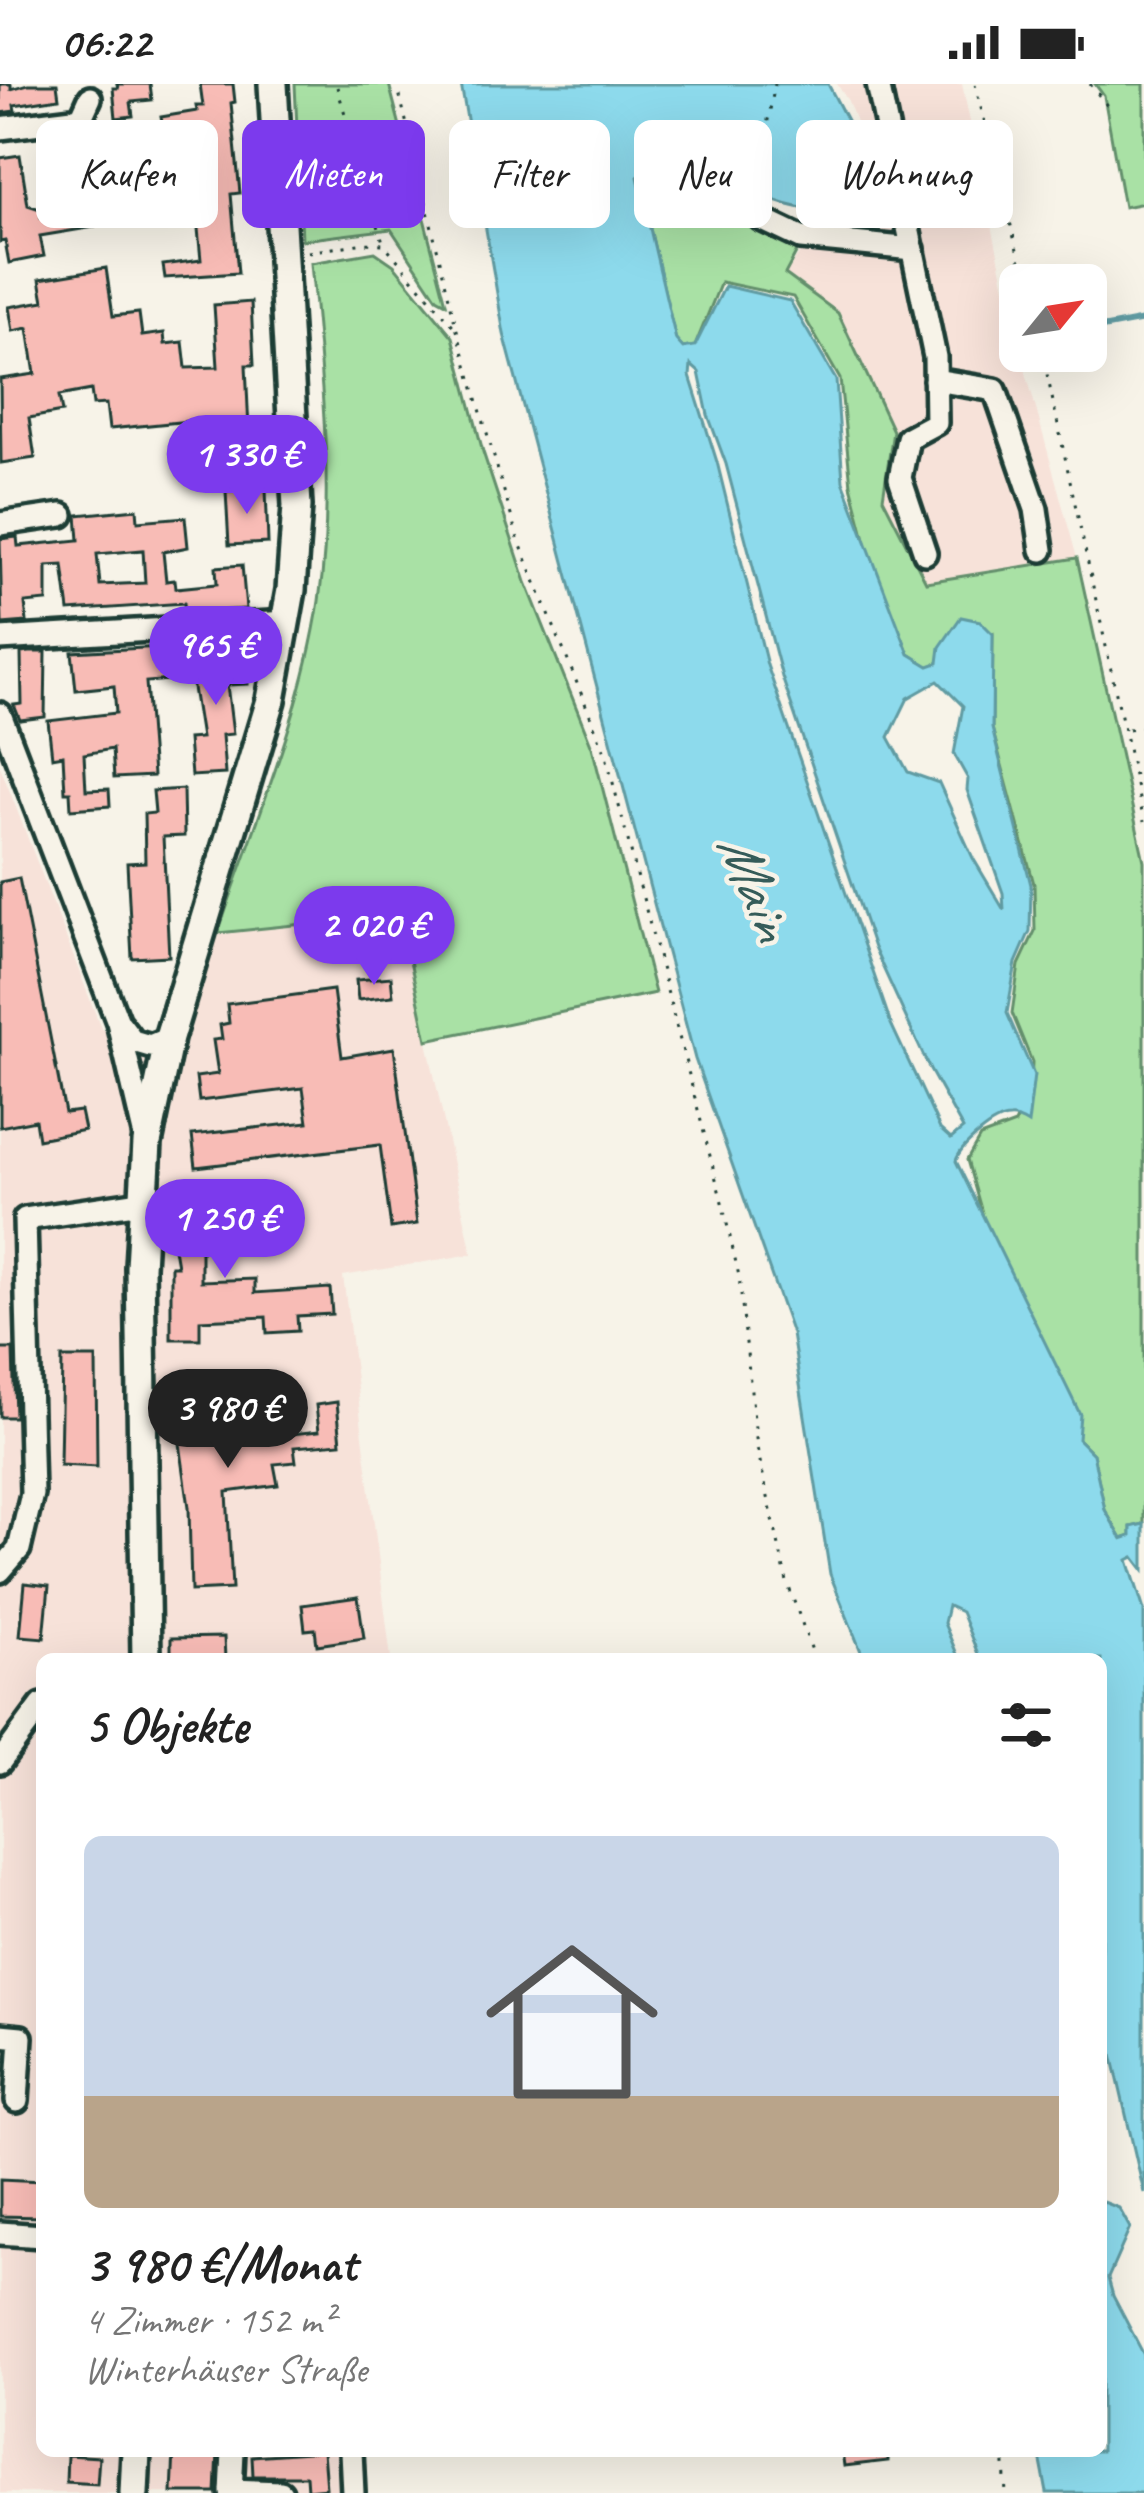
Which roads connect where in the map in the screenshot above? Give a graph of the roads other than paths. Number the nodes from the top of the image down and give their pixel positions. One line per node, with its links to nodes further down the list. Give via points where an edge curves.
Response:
1 (273, 84): 12 (main road, via 297,506)
2 (878, 84): 6 (street)
3 (90, 98): 4 (street, via 81,118)
4 (0, 128)
5 (772, 224): 6 (street, via 801,238)
6 (913, 249): 7 (street)
7 (935, 380): 10 (street, via 995,390); 11 (street, via 935,423 908,438 900,478)
8 (62, 515): 9 (street)
9 (0, 524)
10 (1042, 550)
11 (925, 553)
12 (287, 622): 13 (street); 16 (main road)
13 (0, 639)
14 (0, 714): 15 (street)
15 (118, 1022): 16 (street, via 134,1041 150,1046); 17 (street)
16 (169, 1038): 17 (main road)
17 (147, 1143): 18 (main road)
18 (141, 1202): 19 (street, via 25,1219 32,1494 19,1549); 20 (main road)
19 (0, 1571)
20 (146, 1653)
21 (36, 1713): 22 (street)
22 (0, 1762)
23 (0, 2036): 24 (street, via 21,2037)
24 (17, 2101)
25 (0, 2234): 26 (street)
26 (36, 2236)
27 (136, 2457): 32 (main road)
28 (233, 2457): 30 (street)
29 (350, 2457): 33 (street)
30 (231, 2491): 31 (street)
31 (281, 2492)
32 (134, 2493)
33 (352, 2493)

